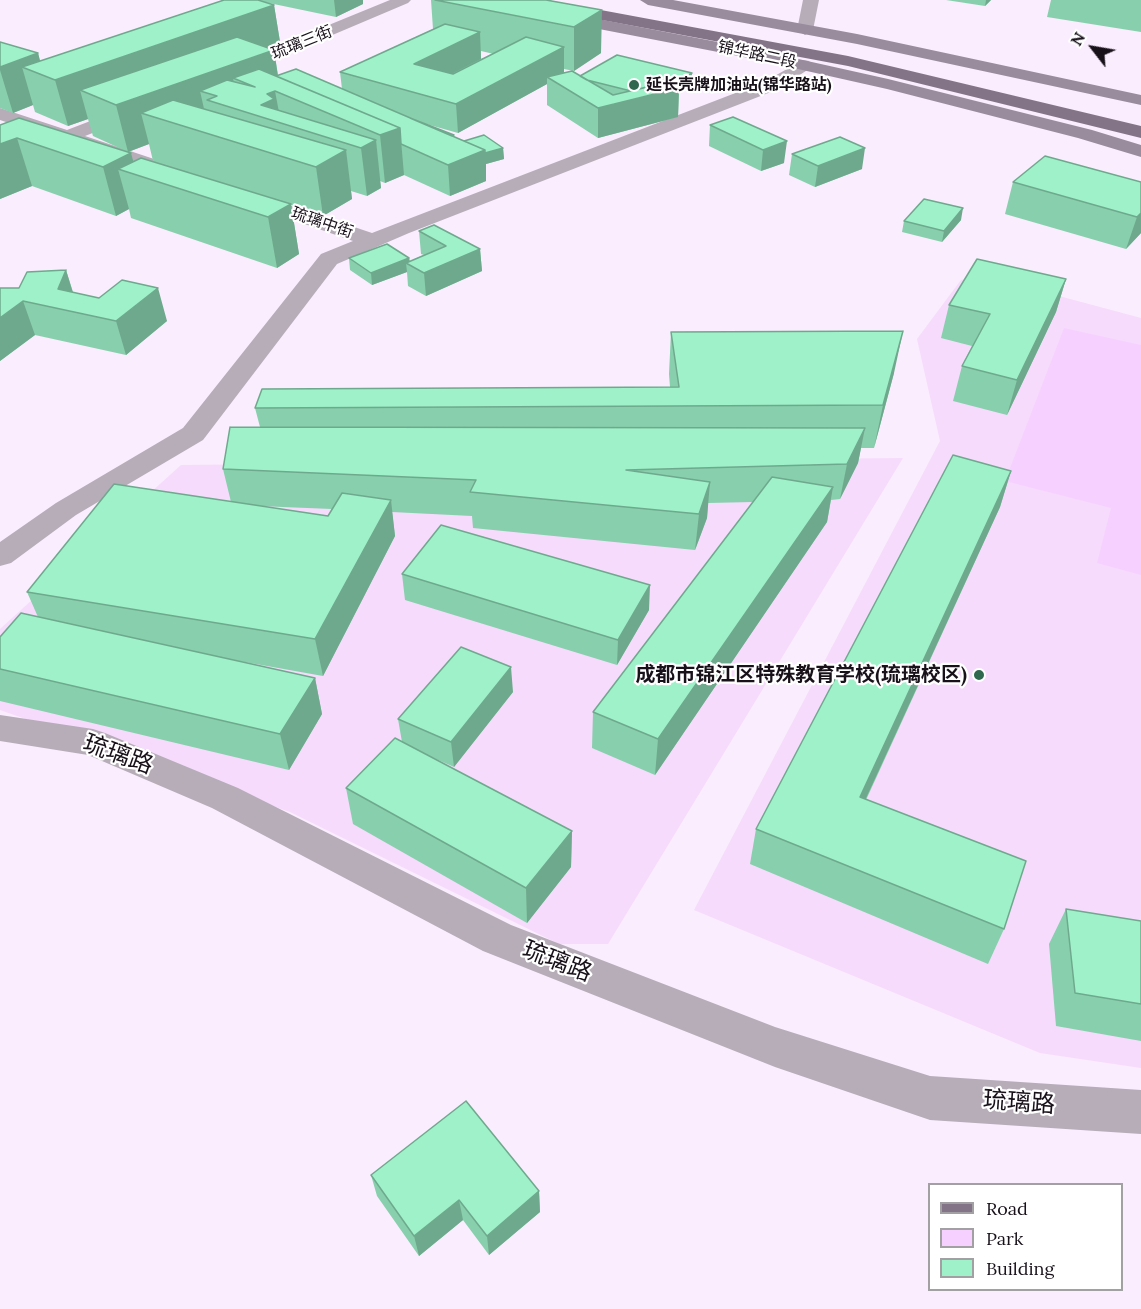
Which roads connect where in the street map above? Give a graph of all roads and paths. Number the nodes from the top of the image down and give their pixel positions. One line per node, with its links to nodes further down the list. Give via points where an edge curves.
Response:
1 (402, 0): 9 (street, 琉璃三街)
2 (475, 0): 8 (main road, 锦华路二段)
3 (522, 0): 10 (main road, 锦华路二段)
4 (587, 0): 10 (main road, 锦华路二段, via 834,48)
5 (648, 0): 7 (main road, 锦华路二段)
6 (811, 0): 7 (street)
7 (805, 30): 11 (main road, 锦华路二段)
8 (803, 65): 17 (main road, 锦华路二段); 21 (street, via 770,87)
9 (216, 77)
10 (1000, 90): 14 (main road); 15 (main road)
11 (1141, 100)
12 (152, 103): 16 (street)
13 (0, 114): 16 (street)
14 (1141, 115)
15 (1141, 132)
16 (69, 136): 18 (street); 19 (street)
17 (1141, 151)
18 (0, 163)
19 (204, 182)
20 (226, 190): 21 (street, 琉璃中街)
21 (372, 240): 22 (street, via 329,259 193,434 66,509)
22 (0, 556)
23 (0, 728): 24 (street, 琉璃路, via 93,742 225,798 497,938 776,1047 930,1098)
24 (1141, 1112)

